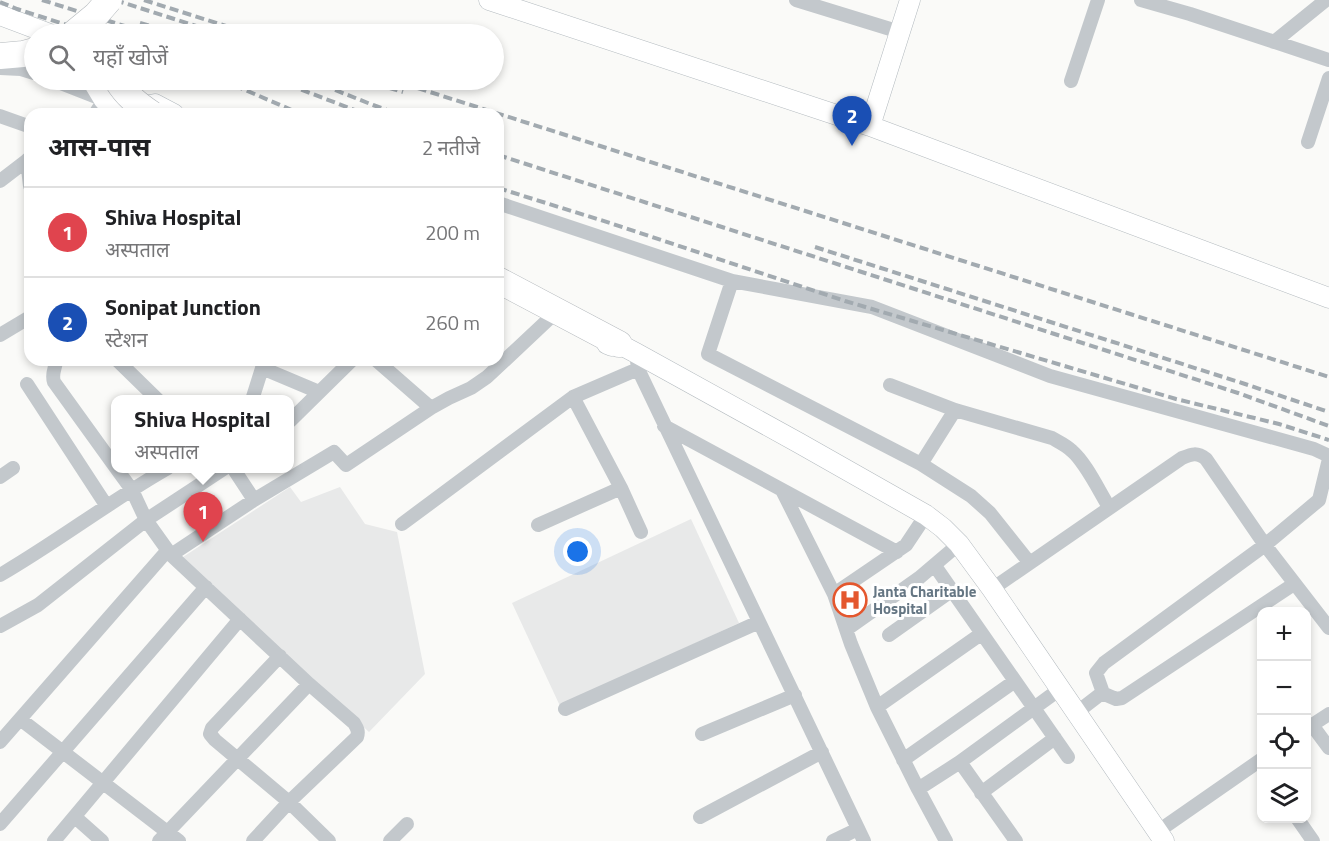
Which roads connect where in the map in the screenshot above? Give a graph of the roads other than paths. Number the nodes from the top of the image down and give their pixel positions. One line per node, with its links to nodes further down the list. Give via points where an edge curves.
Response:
1 (110, 0): 10 (highway, bridge); 11 (highway)
2 (489, 0): 28 (street)
3 (796, 0): 12 (street)
4 (910, 0): 12 (street)
5 (1098, 0): 22 (street)
6 (1141, 0): 13 (street)
7 (1326, 0): 13 (street)
8 (0, 15): 9 (street)
9 (24, 24)
10 (85, 24)
11 (105, 24)
12 (900, 32): 28 (street)
13 (1274, 42): 18 (street)
14 (0, 46): 15 (street)
15 (24, 48)
16 (24, 54): 17 (highway)
17 (0, 56)
18 (1329, 60)
19 (0, 68): 20 (street)
20 (24, 70)
21 (1329, 78): 29 (street)
22 (1071, 81)
23 (82, 90): 24 (street)
24 (105, 98): 25 (highway, bridge, via 132,101)
25 (137, 108)
26 (0, 116): 27 (street)
27 (24, 125)
28 (870, 126): 37 (street)
29 (1308, 142)
30 (24, 162): 31 (street)
31 (0, 181)
32 (504, 205): 34 (street)
33 (504, 273): 41 (street, via 616,336)
34 (732, 281): 60 (street, via 872,308 1050,376 1314,448); 62 (street, via 708,354)
35 (504, 282): 41 (highway)
36 (504, 290): 38 (street)
37 (1329, 298)
38 (552, 316): 41 (street); 42 (street)
39 (24, 320): 40 (street)
40 (0, 334)
41 (631, 356): 55 (street); 59 (street); 75 (street)
42 (504, 361)
43 (56, 366): 61 (street, via 54,382)
44 (123, 366): 53 (street)
45 (263, 366): 54 (street)
46 (268, 366): 52 (street)
47 (346, 366): 52 (street)
48 (383, 366): 56 (street)
49 (499, 366): 56 (street, via 471,388)
50 (27, 384): 73 (street)
51 (890, 385): 57 (street)
52 (319, 392): 58 (street)
53 (154, 395)
54 (253, 395)
55 (573, 397): 69 (street); 77 (street)
56 (431, 408): 72 (street, via 346,465 334,452)
57 (955, 410): 62 (street); 74 (street, via 1062,443 1080,460)
58 (294, 417)
59 (664, 426): 71 (street); 93 (street)
60 (1329, 457): 81 (street, via 1319,500)
61 (111, 461)
62 (921, 464): 84 (street, via 990,513)
63 (13, 468): 68 (street)
64 (120, 473): 70 (street)
65 (160, 473): 70 (street)
66 (217, 473): 76 (street)
67 (236, 473): 72 (street)
68 (0, 477)
69 (621, 488): 78 (street); 79 (street)
70 (132, 490): 73 (street); 76 (street)
71 (782, 490): 82 (street); 91 (street)
72 (254, 500): 83 (street)
73 (106, 505): 86 (street)
74 (1109, 507): 81 (street, via 1182,458 1196,453 1206,459); 84 (street)
75 (926, 515): 80 (street); 82 (street)
76 (146, 520): 83 (street); 94 (street, via 38,604)
77 (402, 524)
78 (538, 525)
79 (641, 532)
80 (959, 544): 85 (street); 89 (street)
81 (1265, 545): 87 (street); 103 (street, via 1104,663 1095,673)
82 (897, 552): 91 (street)
83 (169, 553): 88 (street); 110 (street)
84 (1029, 562): 89 (street)
85 (934, 566): 90 (street); 96 (street)
86 (0, 575)
87 (1294, 584): 95 (street); 103 (street, via 1122,698)
88 (206, 587): 92 (street); 117 (street)
89 (992, 589): 102 (street)
90 (951, 591): 97 (street); 98 (street)
91 (834, 594): 96 (street)
92 (240, 619): 99 (street); 124 (street)
93 (759, 622): 104 (street); 107 (street)
94 (0, 626)
95 (1329, 628)
96 (847, 629): 105 (street)
97 (981, 634): 100 (street); 105 (street)
98 (889, 635)
99 (280, 656): 101 (street); 120 (street, via 210,731)
100 (1015, 681): 106 (street); 121 (street)
101 (309, 684): 120 (street); 127 (street, via 354,723 358,733)
102 (1060, 689): 106 (street); 108 (street)
103 (1102, 693): 108 (street)
104 (795, 695): 113 (street); 118 (street)
105 (878, 707): 121 (street)
106 (1034, 708): 114 (street); 122 (street)
107 (565, 709)
108 (1076, 713): 134 (street)
109 (1329, 714): 111 (street)
110 (20, 719): 115 (street); 117 (street)
111 (1311, 726)
112 (1311, 729): 116 (street)
113 (702, 734)
114 (1055, 738): 119 (street); 126 (street)
115 (0, 742)
116 (1329, 748)
117 (64, 751): 124 (street); 131 (street)
118 (822, 752): 129 (street); 133 (street)
119 (1068, 757)
120 (238, 758): 127 (street); 135 (street)
121 (903, 760): 125 (street)
122 (960, 762): 125 (street); 126 (street)
123 (1257, 766): 134 (street)
124 (104, 782): 128 (street); 135 (street)
125 (918, 789): 142 (street)
126 (981, 792): 143 (street)
127 (289, 802): 136 (street); 139 (street)
128 (75, 817): 137 (street); 138 (street)
129 (700, 817)
130 (1300, 823): 144 (street)
131 (0, 824)
132 (407, 824): 140 (street)
133 (861, 835): 141 (street)
134 (1161, 836)
135 (168, 838)
136 (326, 840)
137 (54, 841)
138 (102, 841)
139 (254, 841)
140 (390, 841)
141 (833, 841)
142 (946, 841)
143 (1016, 841)
144 (1313, 841)

